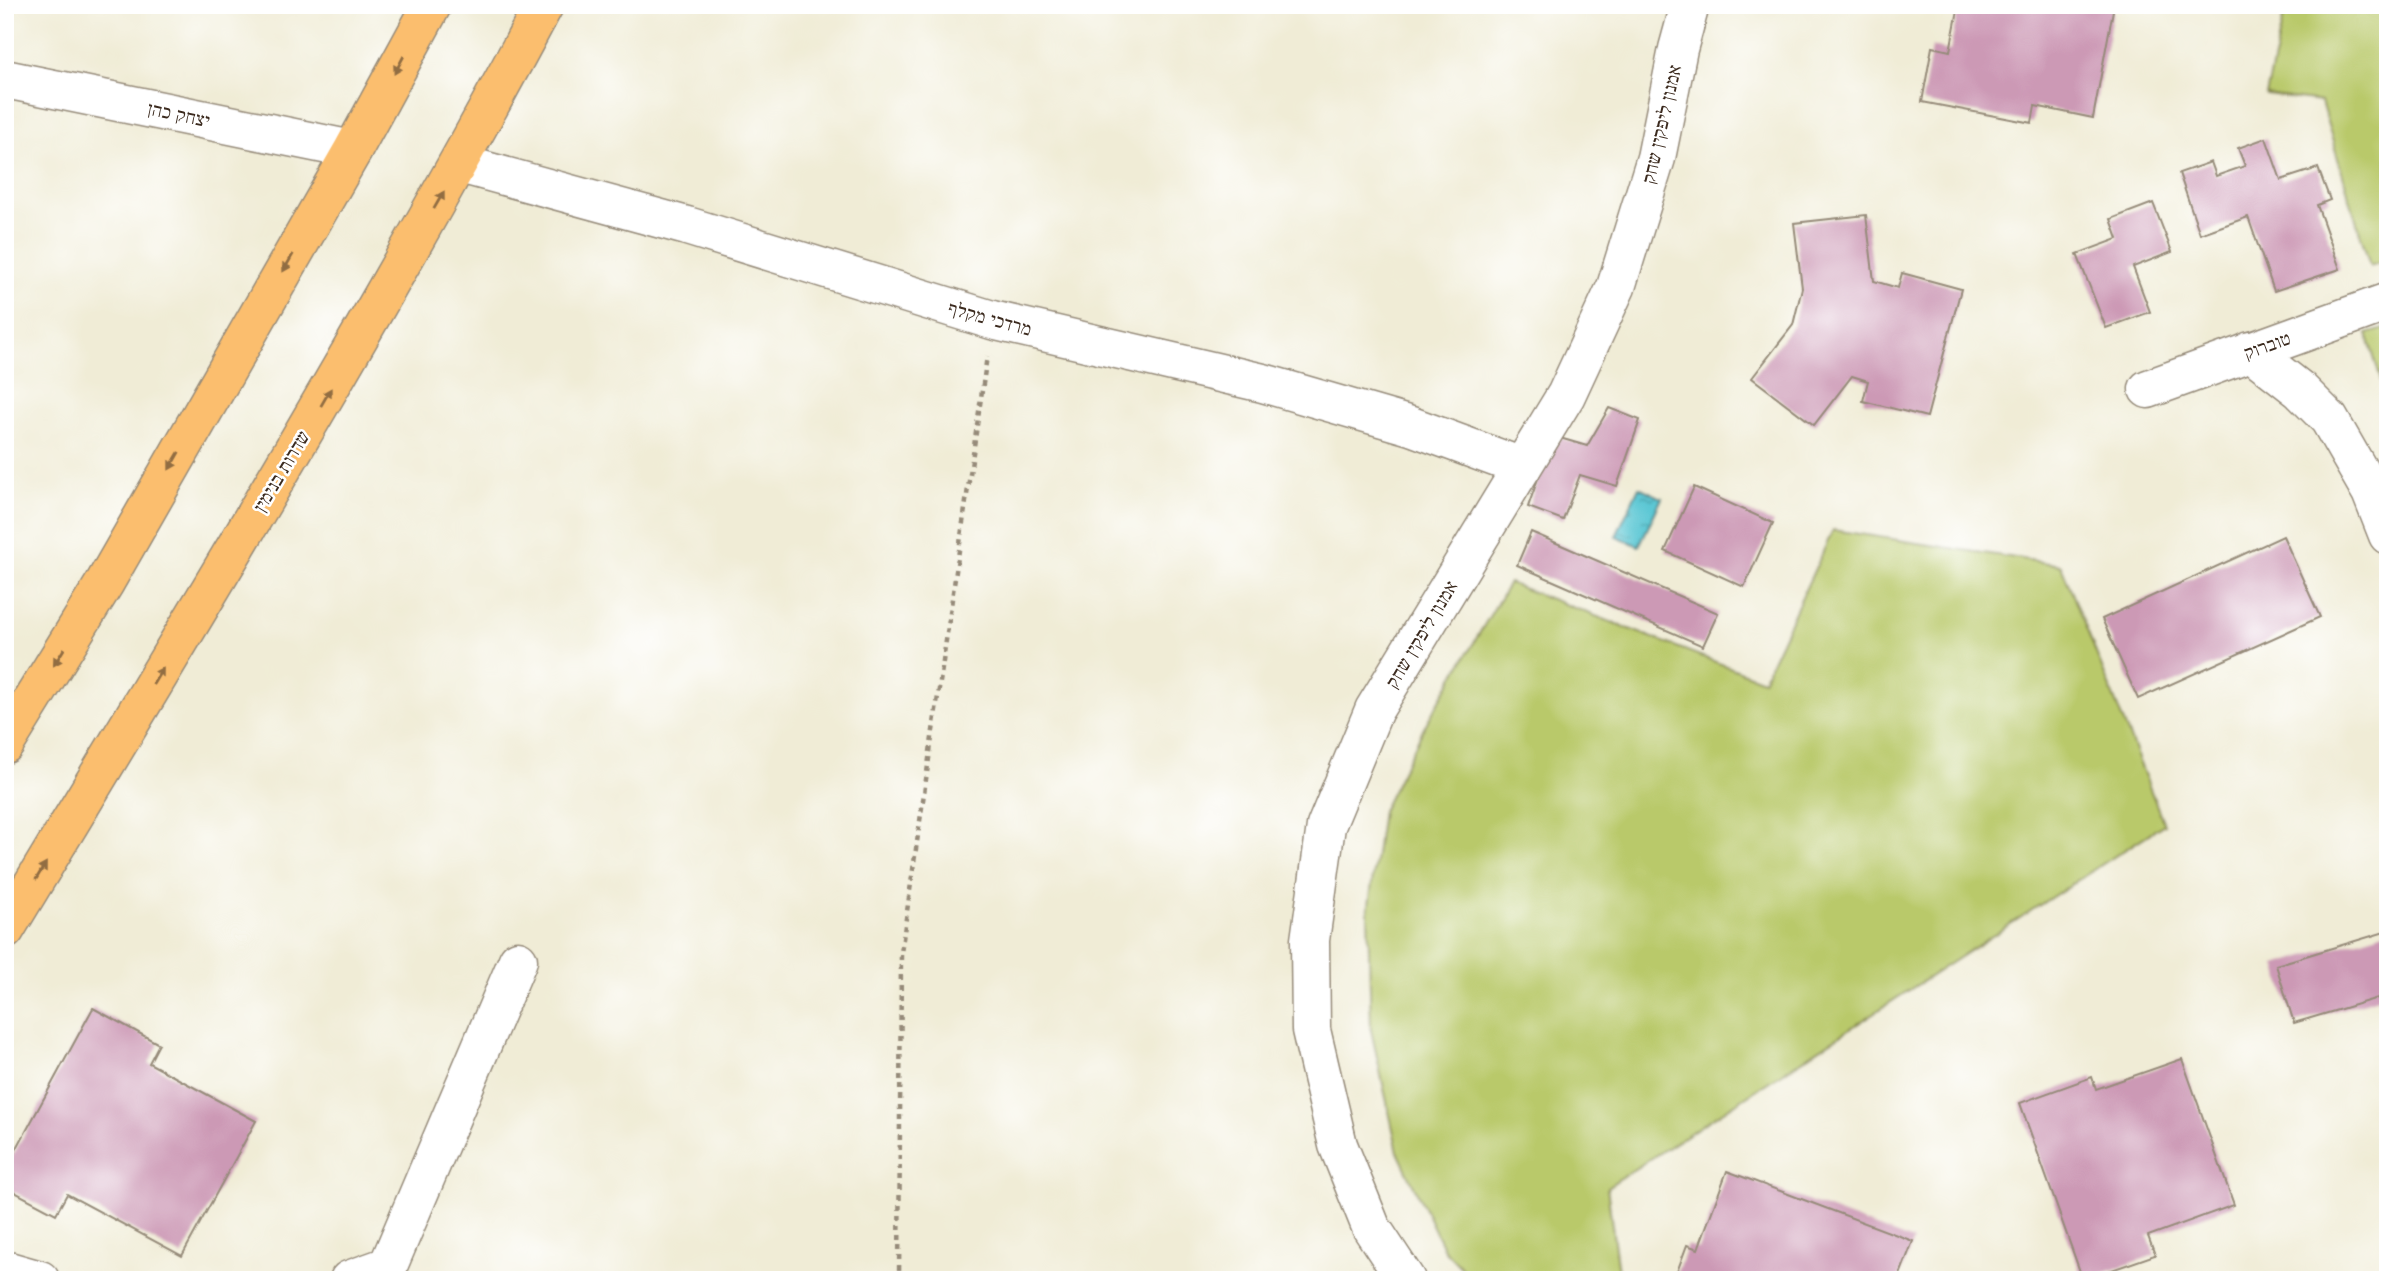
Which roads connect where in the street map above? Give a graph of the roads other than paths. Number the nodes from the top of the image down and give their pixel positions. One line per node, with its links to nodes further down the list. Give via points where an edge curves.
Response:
1 (432, 5): 5 (main road, one-way to 5)
2 (544, 5): 6 (main road, שדרות בנימין)
3 (1690, 5): 10 (street, אמנון ליפקין שחק, via 1656,158 1616,287 1566,395)
4 (5, 79): 5 (street, יצחק כהן)
5 (353, 150): 12 (main road, one-way to 12, via 104,584)
6 (460, 164): 10 (street, מרדכי מקלף, via 687,226 992,320 1263,383 1411,426); 13 (main road, שדרות בנימין, one-way to 6, via 325,399)
7 (2388, 302): 8 (street, טוברוק)
8 (2250, 351): 9 (street, טוברוק); 11 (street, via 2329,419 2371,492)
9 (2148, 389)
10 (1522, 467): 18 (street, אמנון ליפקין שחק, via 1374,710 1326,826 1317,889 1310,940 1311,1030 1338,1145 1371,1227)
11 (2388, 535)
12 (5, 744)
13 (5, 930)
14 (518, 960): 17 (street, via 388,1266)
15 (5, 1270): 16 (street)
16 (40, 1280)
17 (349, 1280)
18 (1406, 1280)

